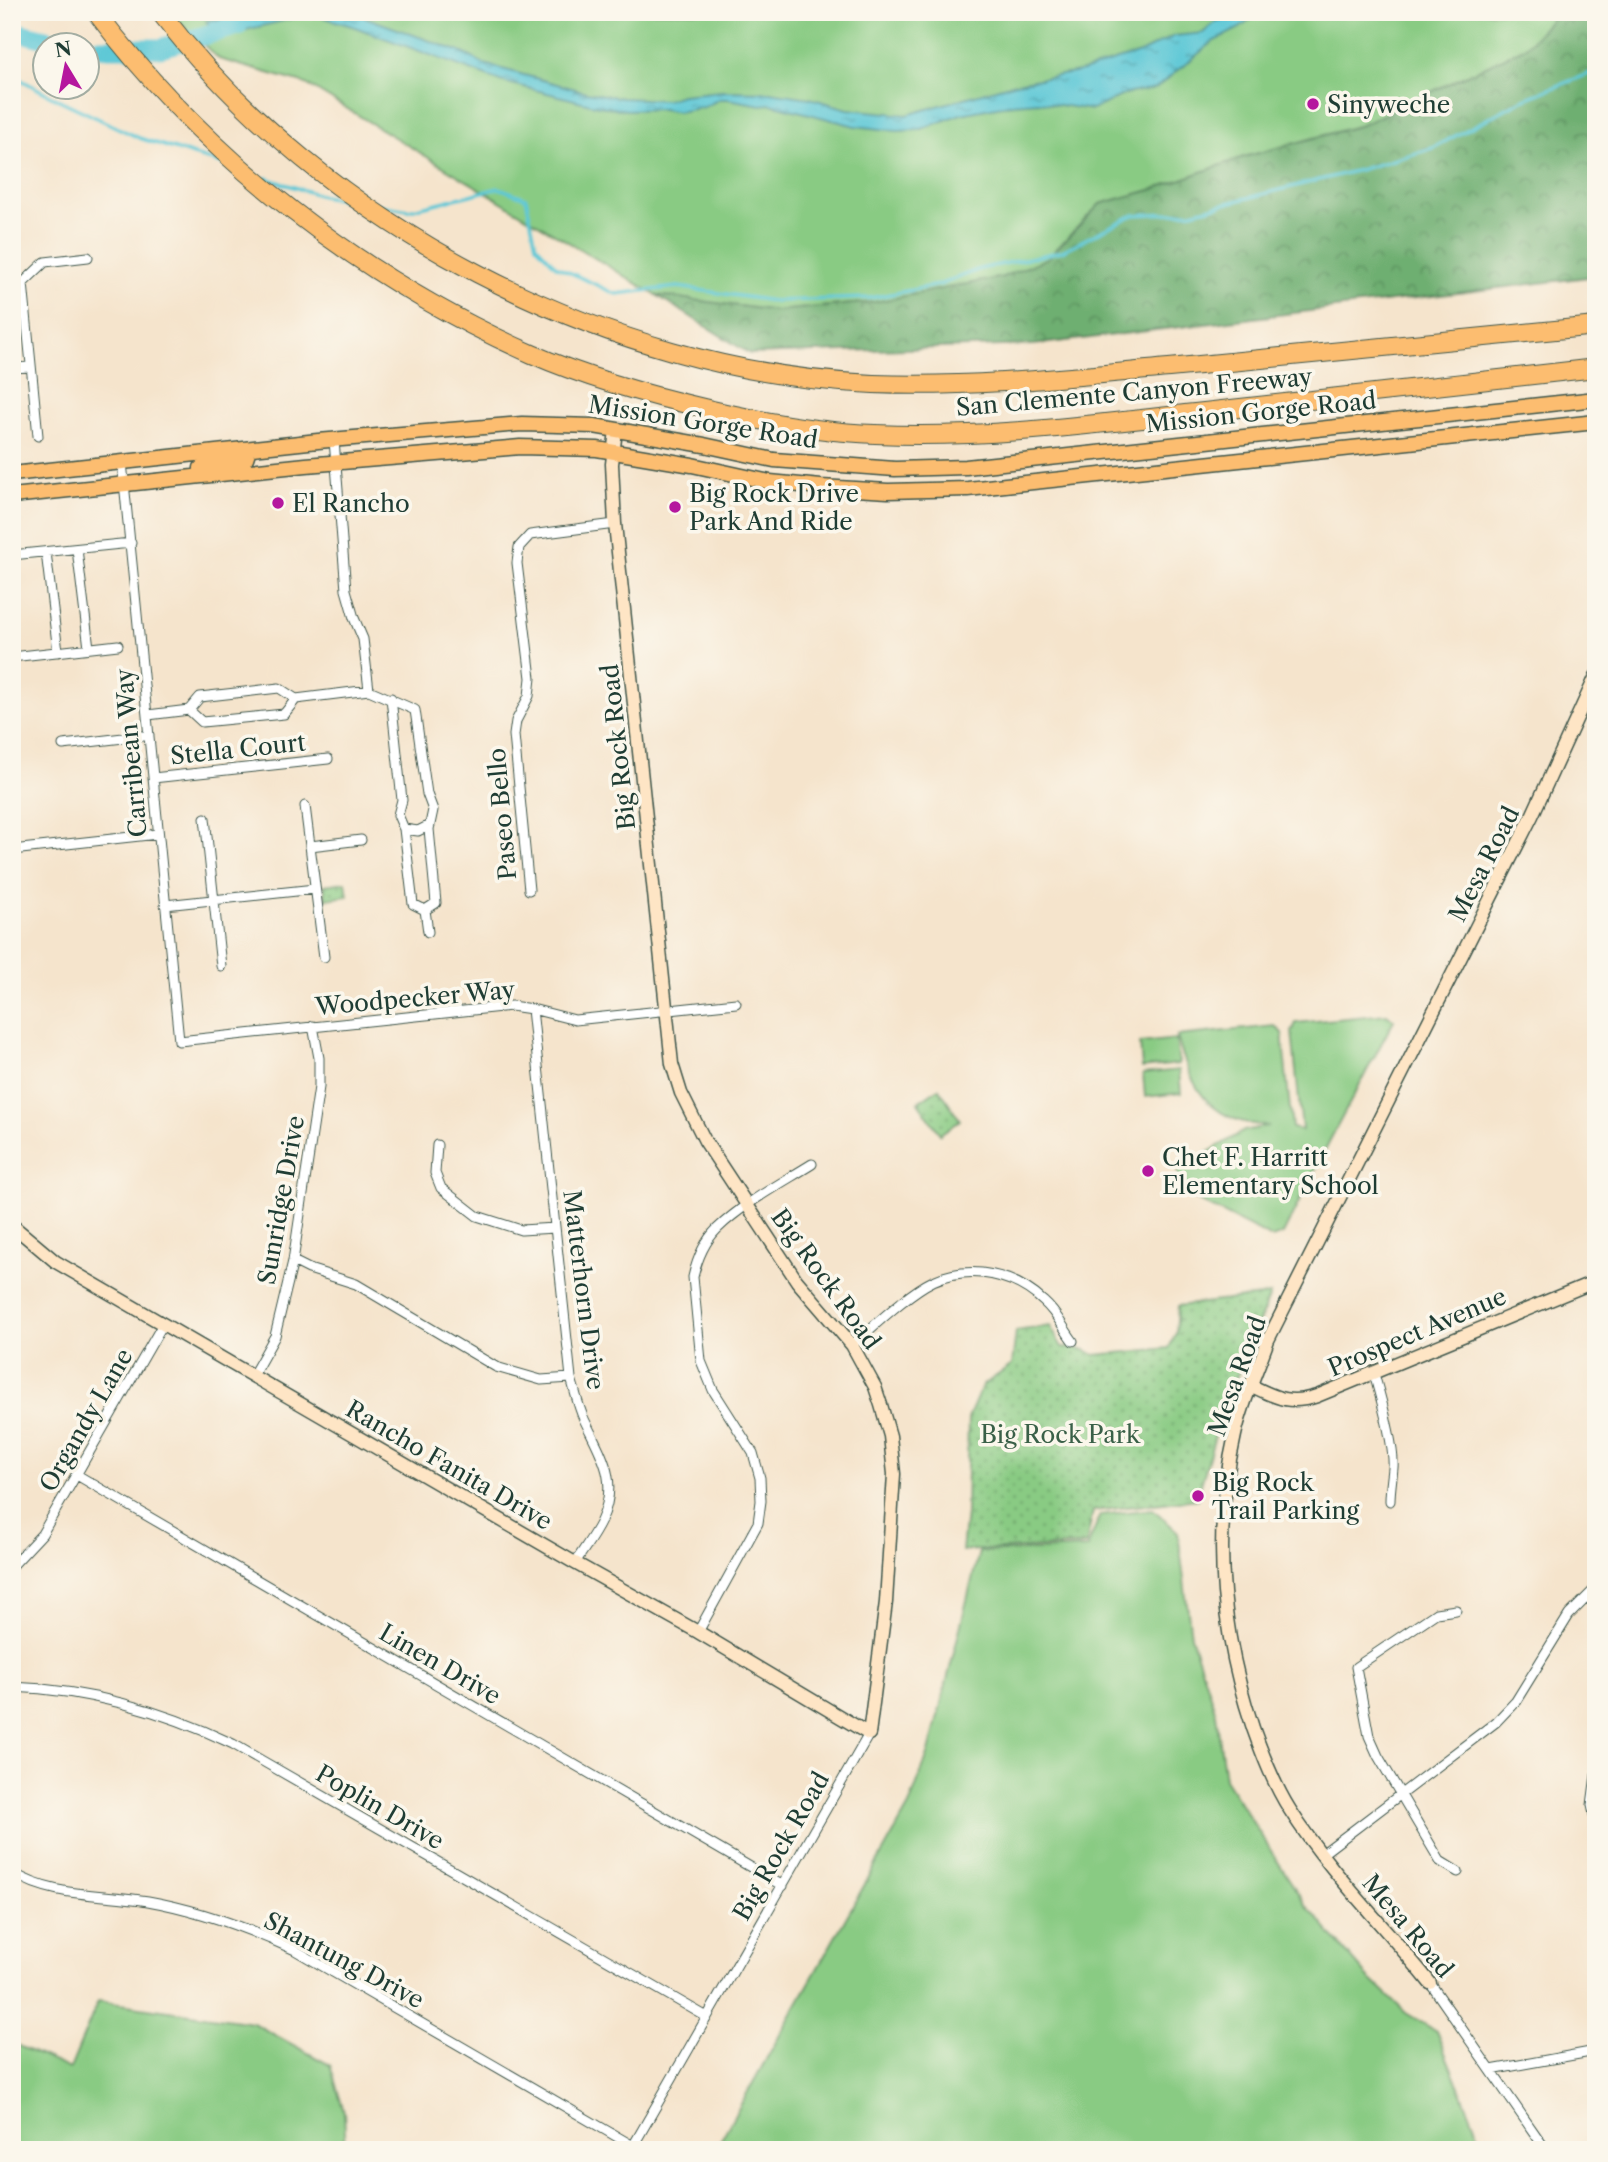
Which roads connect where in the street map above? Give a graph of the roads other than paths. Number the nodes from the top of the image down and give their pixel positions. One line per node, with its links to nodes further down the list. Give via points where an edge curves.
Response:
1 (96, 12): 9 (highway, San Clemente Canyon Freeway, via 152,83 216,145 276,198 353,255 476,327 545,359 665,399 786,425 873,434 968,435)
2 (160, 12): 6 (highway, San Clemente Canyon Freeway, via 272,131 328,178 436,251 530,299 641,342 701,358 789,376 871,384 985,384)
3 (88, 257): 5 (street, via 45,262)
4 (12, 278): 5 (street)
5 (23, 283): 7 (street)
6 (1596, 326)
7 (31, 367): 8 (street); 13 (street)
8 (12, 368)
9 (1596, 368)
10 (1596, 399): 12 (main road, Mission Gorge Road, via 966,467 907,469 774,460)
11 (1596, 422): 16 (main road, Mission Gorge Road, via 968,489 901,491 770,482)
12 (615, 430): 14 (main road, Mission Gorge Road, via 522,424); 16 (street, Big Rock Road)
13 (38, 436)
14 (334, 440): 15 (main road, Mission Gorge Road); 18 (street)
15 (249, 449): 17 (main road, Mission Gorge Road); 20 (main road, via 246,458 206,464)
16 (613, 452): 18 (main road, Mission Gorge Road, via 520,447); 23 (street, Big Rock Road)
17 (122, 462): 19 (main road, Mission Gorge Road); 21 (street, Carribean Way)
18 (336, 462): 20 (main road, Mission Gorge Road); 33 (street, via 346,590 363,639)
19 (12, 474)
20 (200, 476): 21 (main road, Mission Gorge Road)
21 (125, 484): 22 (main road, Mission Gorge Road); 24 (street, Carribean Way)
22 (12, 496)
23 (615, 524): 51 (street, Paseo Bello, via 530,535 519,547 531,678 514,735); 60 (street, Big Rock Road)
24 (131, 543): 25 (street); 37 (street, Carribean Way)
25 (77, 549): 26 (street); 29 (street)
26 (46, 552): 27 (street); 30 (street)
27 (12, 555)
28 (118, 645): 29 (street)
29 (89, 648): 30 (street)
30 (58, 652): 31 (street)
31 (12, 657)
32 (1596, 676): 76 (street, Mesa Road, via 1532,816 1268,1340)
33 (369, 690): 34 (street); 35 (street)
34 (296, 699): 36 (street, via 279,688 200,697); 36 (street, via 284,714 202,722)
35 (394, 700): 44 (street, via 415,710 433,810); 45 (street, via 402,800 398,815)
36 (189, 710): 37 (street)
37 (148, 715): 38 (street, Carribean Way)
38 (149, 735): 39 (street); 41 (street, Carribean Way)
39 (63, 746)
40 (328, 759): 41 (street, Stella Court)
41 (153, 778): 46 (street, Carribean Way)
42 (305, 806): 48 (street)
43 (205, 818): 52 (street)
44 (430, 825): 45 (street, via 418,831); 54 (street, via 436,903)
45 (404, 829): 54 (street, via 413,904)
46 (158, 834): 49 (street); 53 (street, Carribean Way)
47 (361, 840): 48 (street)
48 (310, 846): 50 (street)
49 (12, 850)
50 (315, 889): 52 (street); 56 (street)
51 (528, 890)
52 (214, 899): 53 (street); 57 (street)
53 (165, 905): 62 (street, Carribean Way)
54 (425, 910): 55 (street)
55 (428, 932)
56 (324, 957)
57 (222, 966)
58 (736, 1003): 60 (street, Woodpecker Way)
59 (532, 1009): 60 (street, Woodpecker Way, via 575,1020); 61 (street, Woodpecker Way, via 511,1006); 67 (street, Matterhorn Drive)
60 (665, 1011): 65 (street, Big Rock Road, via 681,1093)
61 (313, 1026): 62 (street, Woodpecker Way); 68 (street, Sunridge Drive, via 319,1087)
62 (179, 1041)
63 (437, 1145): 67 (street, via 435,1173 441,1188 477,1216 521,1230)
64 (812, 1164): 65 (street)
65 (747, 1206): 72 (street, Big Rock Road, via 797,1281); 83 (street, via 710,1237 694,1278 701,1361 713,1390 753,1453 760,1478 760,1512)
66 (12, 1226): 70 (street, Rancho Fanita Drive, via 56,1262)
67 (555, 1228): 75 (street, Matterhorn Drive)
68 (293, 1261): 73 (street, Sunridge Drive, via 275,1336); 75 (street, via 356,1284 496,1367 541,1380)
69 (1595, 1283): 74 (street, Prospect Avenue)
70 (163, 1324): 73 (street, Rancho Fanita Drive); 77 (street, Organdy Lane)
71 (1073, 1341): 72 (street, via 1044,1301 1027,1289 1005,1278 969,1272 922,1287)
72 (852, 1345): 85 (street, Big Rock Road, via 881,1405 894,1474 886,1602)
73 (253, 1374): 79 (street, Rancho Fanita Drive)
74 (1374, 1374): 76 (street, Prospect Avenue, via 1300,1401 1276,1398); 78 (street, via 1393,1468)
75 (571, 1378): 79 (street, Matterhorn Drive, via 583,1417 604,1459 609,1492 601,1521)
76 (1252, 1386): 89 (street, Mesa Road, via 1235,1432 1225,1486 1221,1552 1227,1619 1240,1688 1262,1755 1289,1809)
77 (77, 1475): 80 (street, Organdy Lane, via 42,1534); 92 (street, Linen Drive)
78 (1390, 1501)
79 (575, 1563): 83 (street, Rancho Fanita Drive)
80 (12, 1566)
81 (1596, 1588): 87 (street, via 1569,1615 1516,1701 1496,1722)
82 (1456, 1610): 87 (street, via 1436,1613 1356,1667 1370,1736)
83 (698, 1632): 85 (street, Rancho Fanita Drive)
84 (12, 1687): 94 (street, Poplin Drive, via 115,1701 164,1715 233,1744)
85 (869, 1734): 92 (street, Big Rock Road)
86 (1596, 1775): 88 (street, via 1592,1805)
87 (1400, 1795): 89 (street); 91 (street, via 1440,1861)
88 (1596, 1824)
89 (1322, 1854): 93 (street, Mesa Road)
90 (12, 1872): 97 (street, Shantung Drive, via 54,1889 177,1908 273,1940)
91 (1458, 1872)
92 (783, 1886): 94 (street, Big Rock Road)
93 (1430, 1983): 96 (street, Mesa Road)
94 (707, 2017): 97 (street, Big Rock Road)
95 (1596, 2051): 96 (street)
96 (1491, 2070): 98 (street, Mesa Road)
97 (632, 2148)
98 (1546, 2150)

